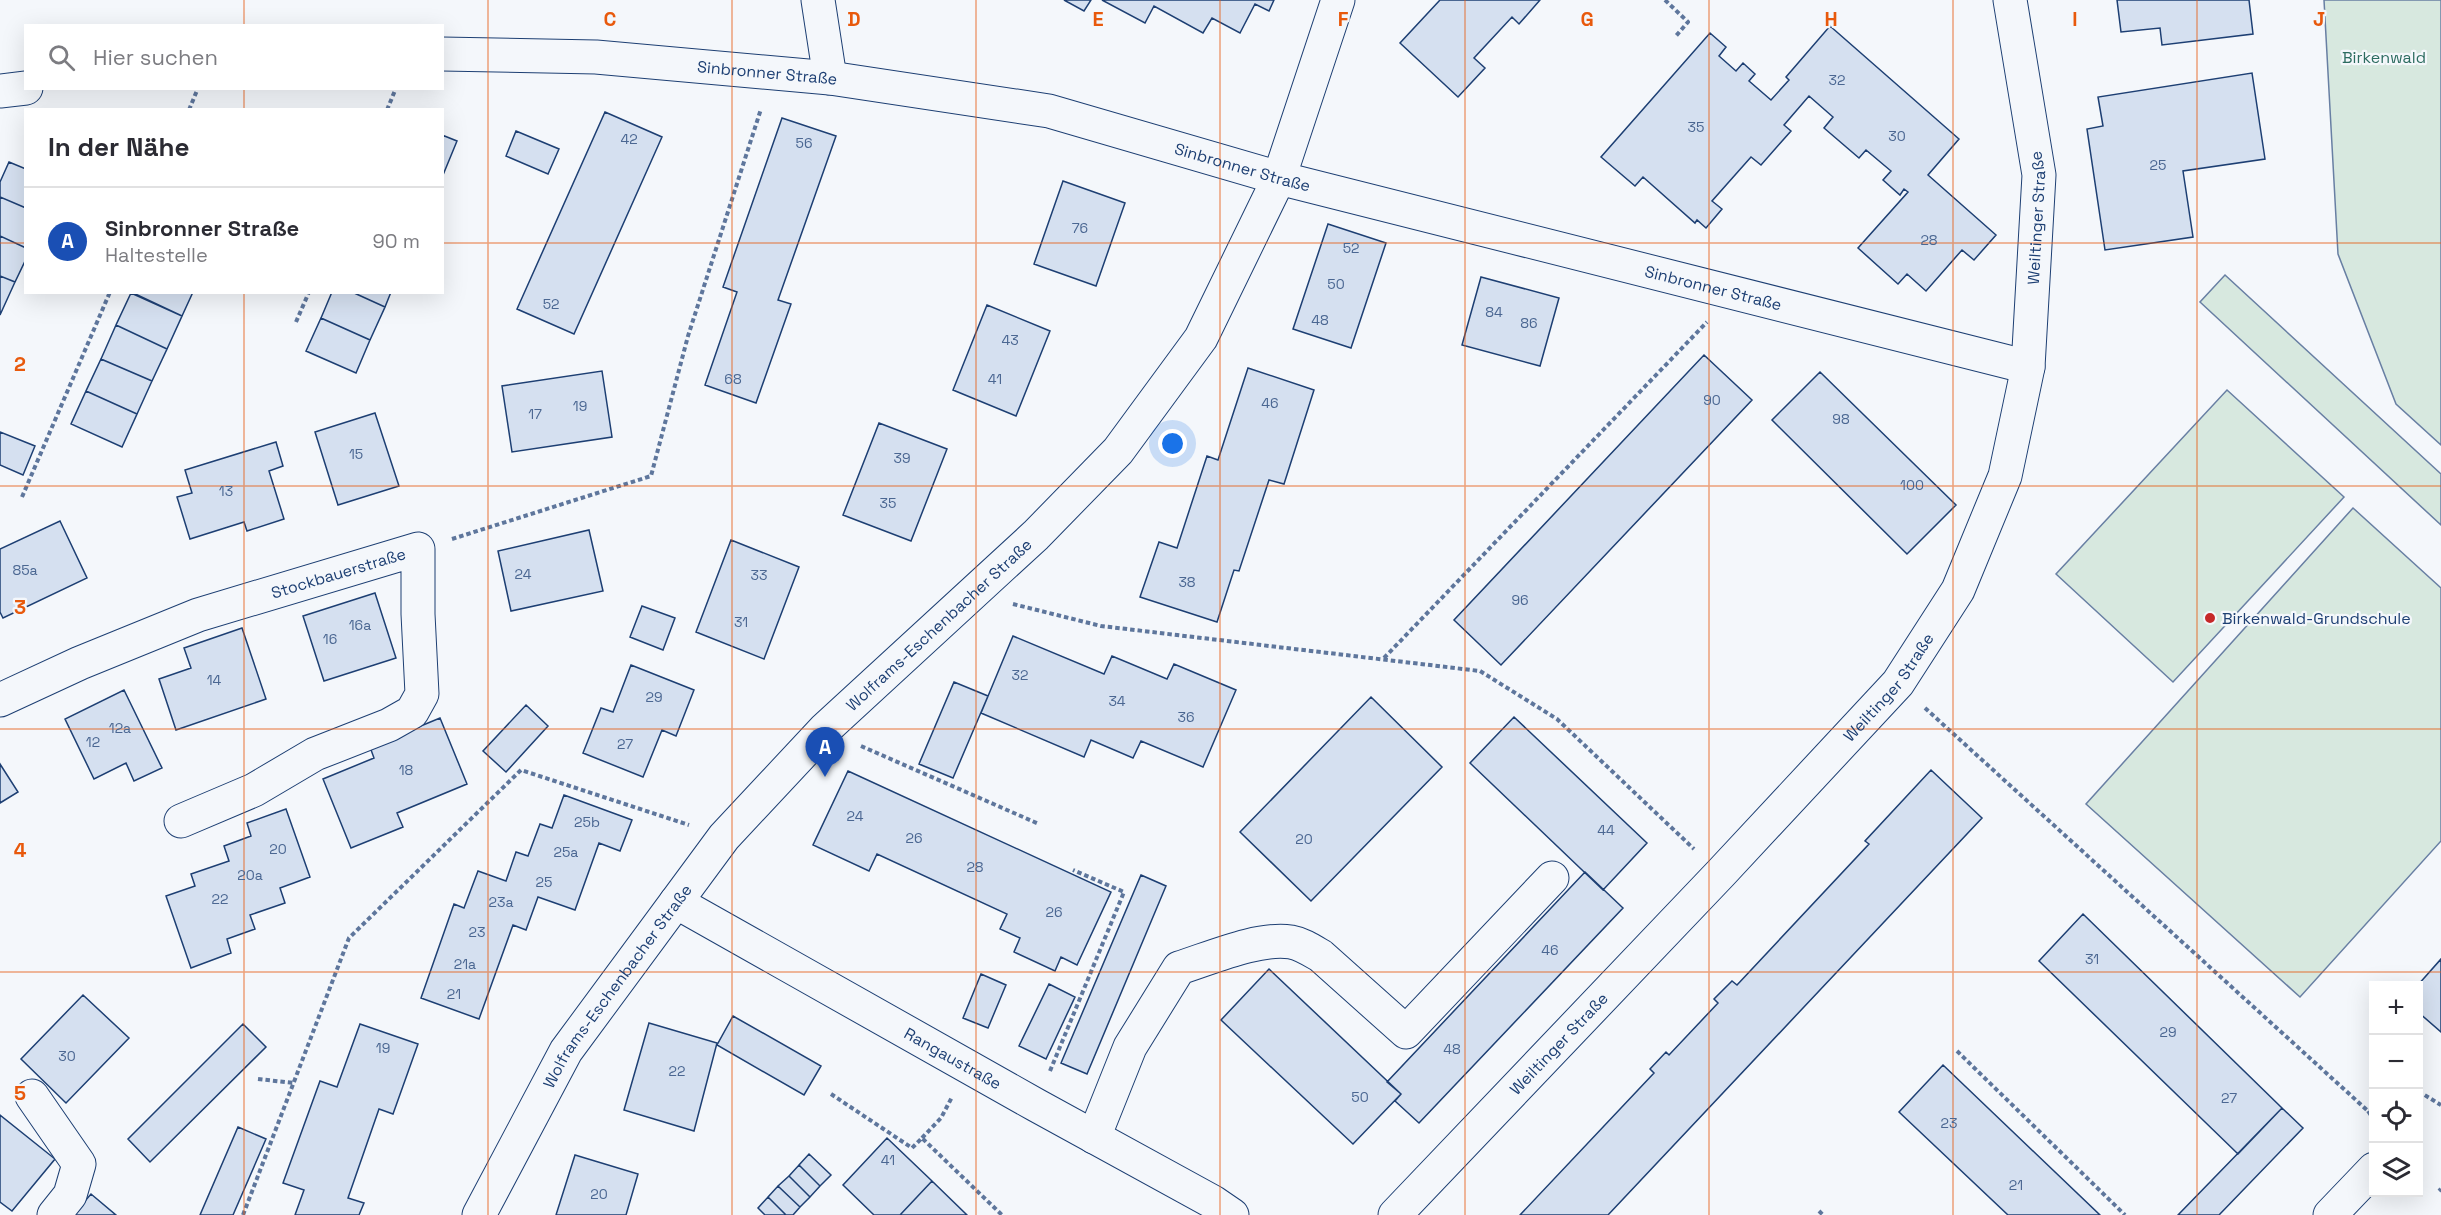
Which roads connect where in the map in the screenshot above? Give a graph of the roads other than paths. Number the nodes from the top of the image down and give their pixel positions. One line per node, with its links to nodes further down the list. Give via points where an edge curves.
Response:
1 (818, 0): 5 (street)
2 (1338, 0): 8 (street, Wolframs-Eschenbacher Straße)
3 (2010, 0): 9 (street, Weiltinger Straße, via 2039,174)
4 (444, 54): 5 (street, Sinbronner Straße, via 596,57)
5 (830, 78): 8 (street, Sinbronner Straße, via 1049,111)
6 (24, 88): 7 (street)
7 (0, 91)
8 (1280, 178): 9 (street, Sinbronner Straße); 13 (street, Wolframs-Eschenbacher Straße, via 1201,338 1118,451 1036,535 824,730 724,837)
9 (2028, 367): 20 (street, Weiltinger Straße, via 2005,476 1984,528 1958,590 1898,683)
10 (0, 700): 11 (street, Stockbauerstraße, via 198,615 418,549 422,694 411,712 389,725 315,754 254,790)
11 (181, 822)
12 (1552, 878): 15 (street, via 1406,1032 1321,956 1291,942 1263,942 1179,968 1130,1047)
13 (676, 902): 15 (street, Rangaustraße); 18 (street, Wolframs-Eschenbacher Straße, via 566,1051)
14 (32, 1096): 17 (street, via 79,1164 70,1195)
15 (1094, 1137): 19 (street, Rangaustraße)
16 (2369, 1173): 21 (street)
17 (54, 1215)
18 (479, 1215)
19 (1232, 1215)
20 (1395, 1215)
21 (2330, 1215)

